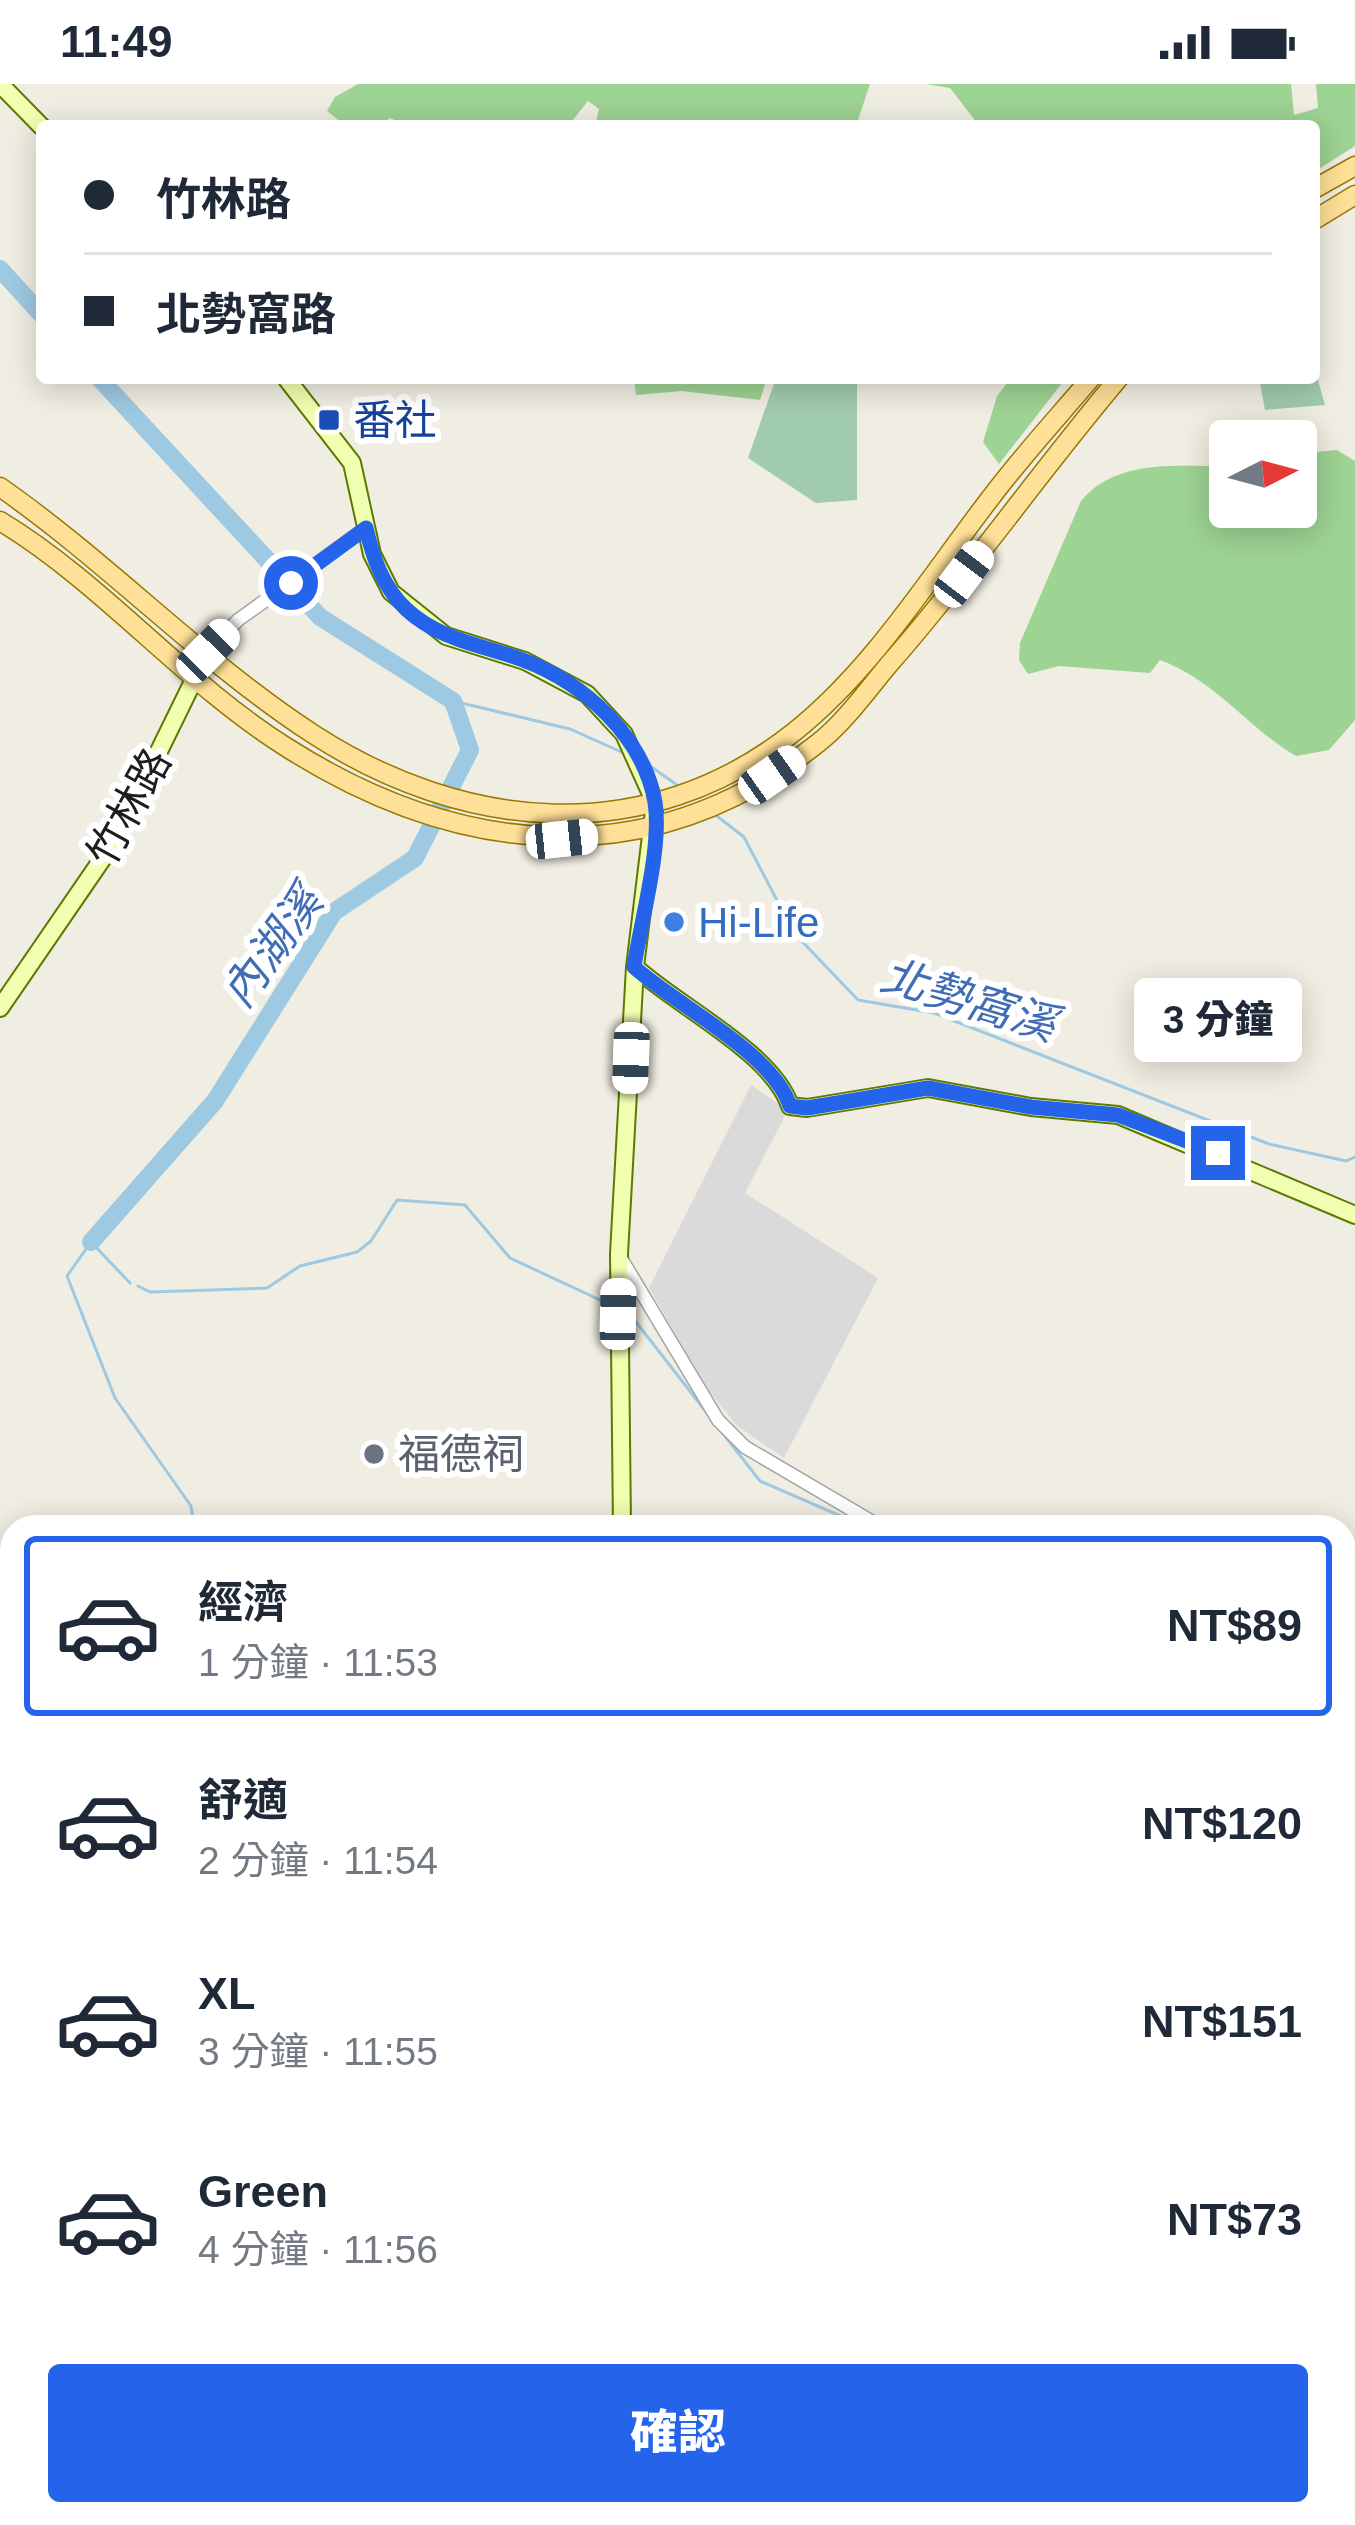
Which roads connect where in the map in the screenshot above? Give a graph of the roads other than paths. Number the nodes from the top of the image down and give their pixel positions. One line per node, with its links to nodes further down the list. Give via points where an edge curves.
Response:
1 (0, 84): 2 (main road)
2 (36, 121)
3 (1355, 166): 4 (main road)
4 (1320, 186)
5 (1355, 195): 6 (main road)
6 (1320, 216)
7 (291, 384): 12 (main road, via 352,463)
8 (1086, 384): 15 (main road, via 850,680 794,733 736,769)
9 (1114, 384): 16 (main road, via 830,731 749,790)
10 (0, 488): 13 (main road)
11 (0, 521): 14 (main road)
12 (366, 528): 13 (street, 竹林路); 15 (main road, via 382,576 407,610 446,636 587,694 624,734)
13 (208, 651): 14 (main road, 竹林路); 15 (main road, via 310,732 379,774 496,810 568,814)
14 (194, 676): 16 (main road, via 280,744 371,797 484,831 562,839); 18 (main road, 竹林路, via 116,839)
15 (655, 803): 16 (main road)
16 (655, 830): 17 (main road)
17 (634, 967): 19 (main road, via 742,1049 784,1089 790,1106 928,1088 1118,1115); 20 (main road)
18 (0, 1008)
19 (1355, 1216)
20 (619, 1254): 21 (main road); 22 (street, via 718,1420 745,1447)
21 (622, 1515)
22 (861, 1515)

